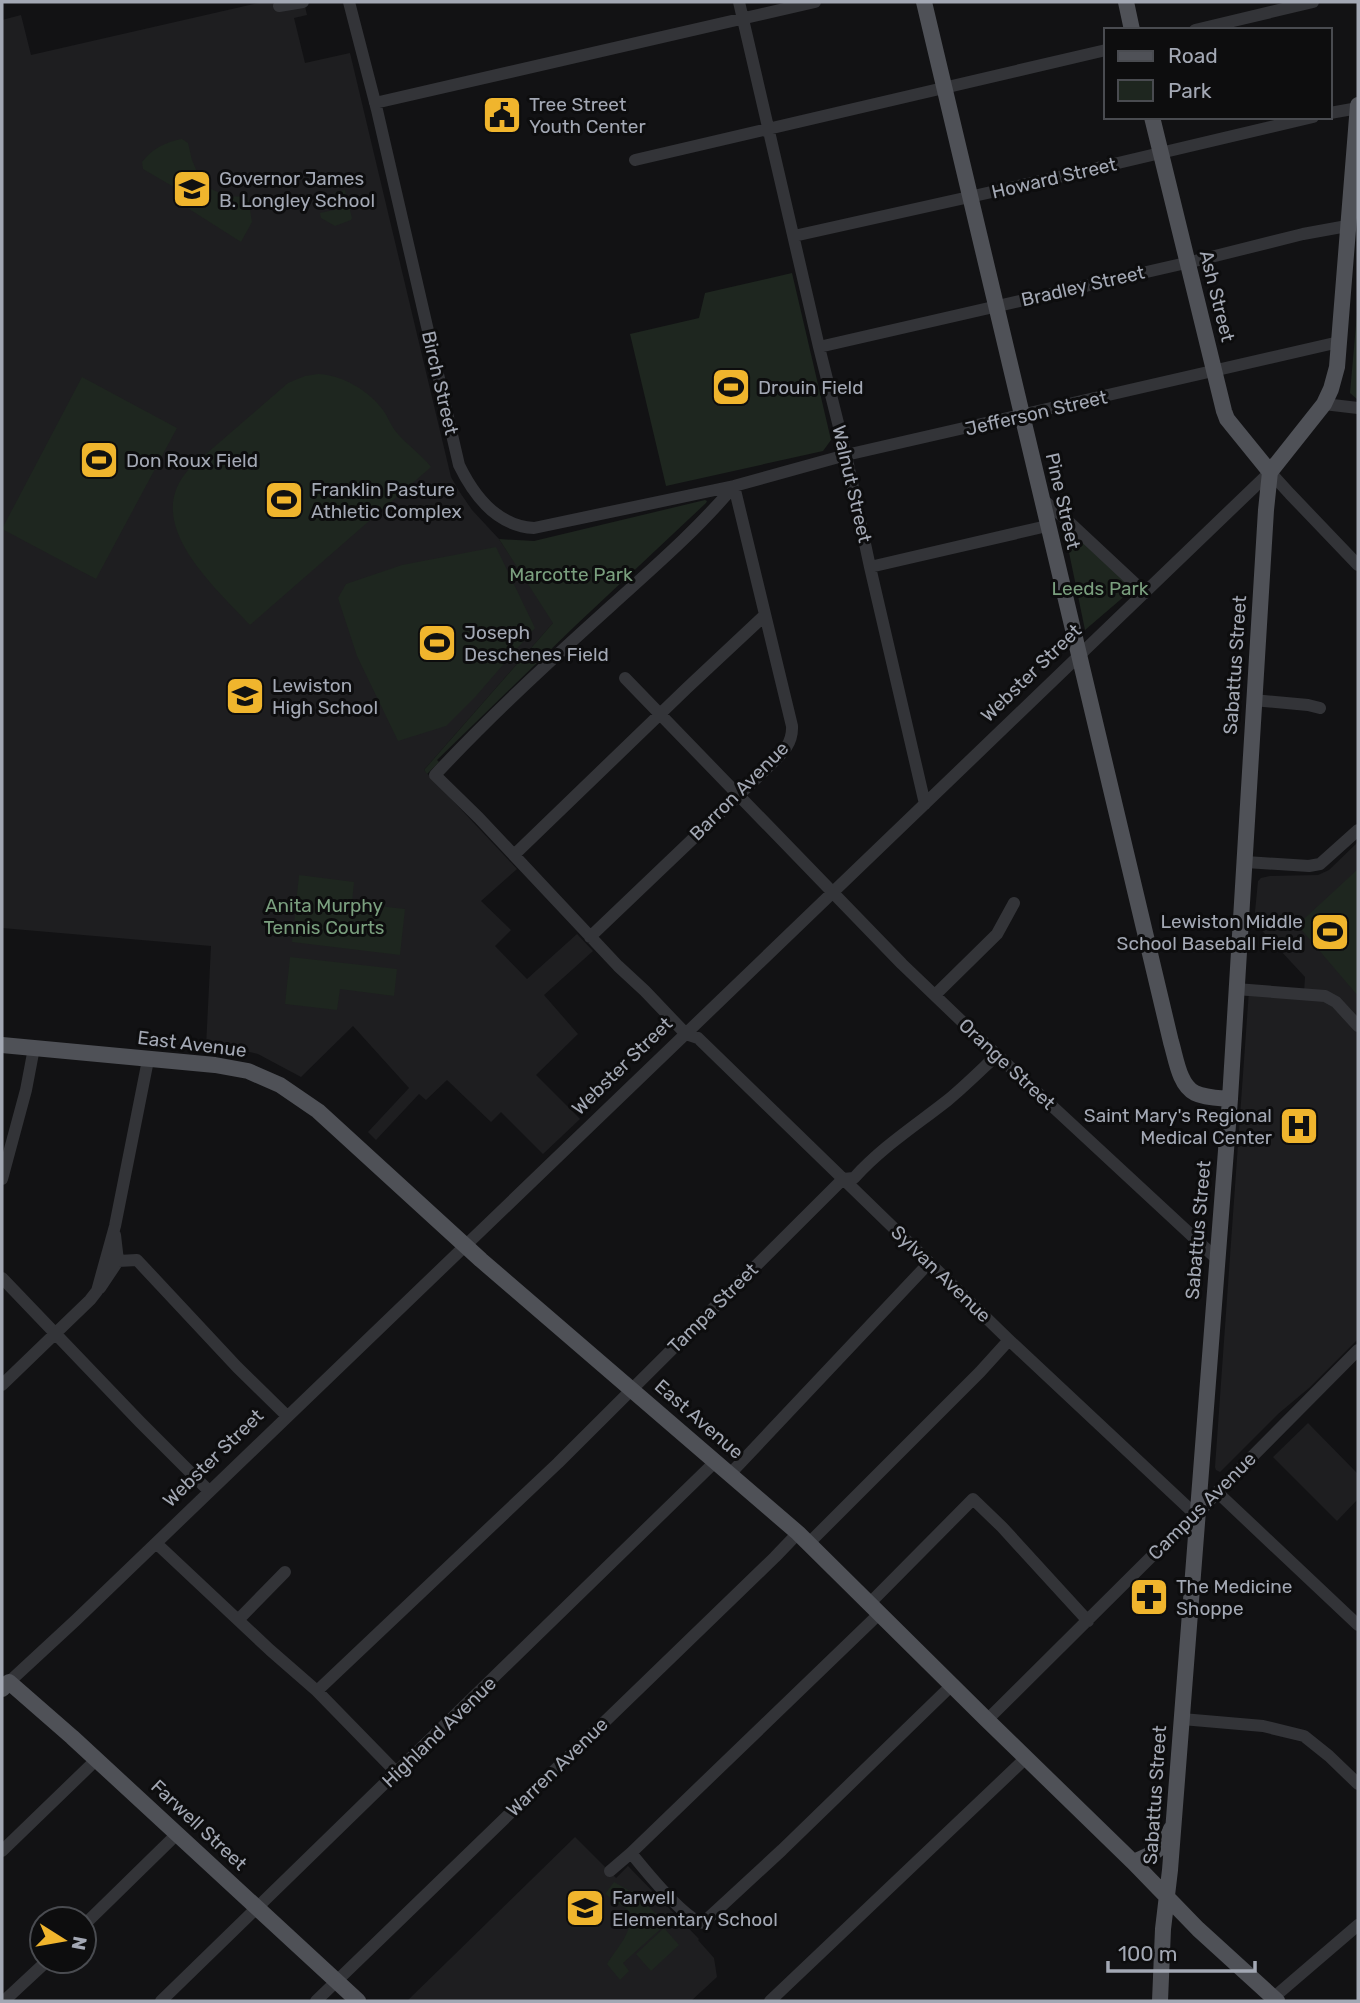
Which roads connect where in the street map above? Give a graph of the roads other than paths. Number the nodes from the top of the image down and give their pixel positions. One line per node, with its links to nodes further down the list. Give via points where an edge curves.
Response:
1 (303, 2): 8 (street)
2 (349, 2): 14 (street, Birch Street)
3 (739, 2): 9 (street, Walnut Street)
4 (815, 2): 9 (street)
5 (924, 2): 13 (main road, Pine Street)
6 (1126, 2): 10 (main road)
7 (1313, 2): 11 (street)
8 (279, 6)
9 (743, 18): 14 (street); 19 (street, Walnut Street)
10 (1132, 28)
11 (1203, 28)
12 (1104, 50): 13 (street)
13 (943, 87): 19 (street); 22 (main road, Pine Street)
14 (375, 103): 35 (street, Birch Street, via 455,451 467,482 480,499 511,524 534,528)
15 (1358, 107): 16 (street); 23 (main road)
16 (1332, 113)
17 (1152, 119): 20 (main road, Ash Street)
18 (1305, 119): 20 (street, Howard Street)
19 (768, 128): 21 (street); 24 (street, Walnut Street)
20 (1161, 153): 22 (street, Howard Street); 25 (main road, Ash Street)
21 (635, 160)
22 (970, 197): 24 (street, Howard Street); 26 (main road, Pine Street)
23 (1347, 226): 25 (street, Bradley Street); 27 (main road)
24 (794, 236): 28 (street, Walnut Street)
25 (1186, 263): 26 (street, Bradley Street); 29 (main road, Ash Street)
26 (995, 306): 28 (street, Bradley Street); 32 (main road, Pine Street)
27 (1339, 342): 29 (street, Jefferson Street); 30 (main road)
28 (819, 347): 33 (street, Walnut Street)
29 (1214, 370): 32 (street, Jefferson Street); 34 (main road, Ash Street, via 1227,419)
30 (1324, 404): 31 (street); 34 (main road)
31 (1358, 408)
32 (1021, 416): 33 (street, Jefferson Street); 36 (main road, Pine Street)
33 (846, 455): 35 (street, Jefferson Street); 39 (street, Walnut Street)
34 (1270, 472): 38 (street); 40 (street, Webster Street); 44 (main road, Sabattus Street)
35 (734, 486): 41 (street, Barron Avenue); 50 (street, Sylvan Avenue, via 435,775)
36 (1040, 498): 37 (main road, Pine Street); 40 (street)
37 (1047, 526): 39 (street); 42 (main road, Pine Street)
38 (1358, 565)
39 (870, 567): 48 (street, Walnut Street)
40 (1145, 593): 42 (street, Webster Street)
41 (765, 615): 46 (street); 47 (street, Barron Avenue, via 793,736 788,747)
42 (1078, 657): 48 (street, Webster Street); 63 (main road, Pine Street, via 1182,1076 1198,1095)
43 (625, 678): 46 (street, Orange Street)
44 (1253, 700): 45 (street); 51 (main road, Sabattus Street)
45 (1320, 708)
46 (660, 715): 47 (street, Orange Street); 50 (street)
47 (738, 795): 52 (street, Orange Street); 54 (street, Barron Avenue)
48 (925, 804): 52 (street, Webster Street)
49 (1358, 830): 51 (street, via 1320,864)
50 (514, 855): 54 (street, Sylvan Avenue)
51 (1246, 862): 55 (main road, Sabattus Street)
52 (833, 893): 56 (street, Orange Street); 58 (street, Webster Street)
53 (1014, 903): 56 (street, via 997,934)
54 (590, 937): 58 (street, Sylvan Avenue)
55 (1236, 989): 57 (street, via 1325,996); 63 (main road, Sabattus Street)
56 (935, 995): 61 (street, Orange Street)
57 (1358, 1026)
58 (685, 1034): 65 (street, Sylvan Avenue, via 698,1038); 67 (street, Webster Street)
59 (2, 1045): 60 (main road, East Avenue)
60 (34, 1048): 62 (main road, East Avenue); 64 (street)
61 (997, 1055): 65 (street, Tampa Street, via 854,1178); 68 (street, Orange Street)
62 (148, 1060): 66 (street); 67 (main road, East Avenue, via 248,1071 280,1085 343,1132)
63 (1230, 1099): 68 (main road, Sabattus Street)
64 (2, 1179)
65 (843, 1179): 70 (street, Sylvan Avenue); 77 (street, Tampa Street)
66 (114, 1226): 69 (street); 72 (street)
67 (465, 1245): 77 (main road, East Avenue); 78 (street, Webster Street)
68 (1216, 1258): 83 (main road, Sabattus Street)
69 (118, 1261): 72 (street); 78 (street, via 137,1260)
70 (929, 1263): 74 (street, Sylvan Avenue); 80 (street)
71 (2, 1278): 73 (street)
72 (97, 1291): 73 (street)
73 (56, 1334): 76 (street); 81 (street)
74 (1009, 1340): 83 (street, Sylvan Avenue); 84 (street, Warren Avenue)
75 (1358, 1350): 82 (street, Campus Avenue)
76 (2, 1385)
77 (632, 1388): 79 (main road, East Avenue); 93 (street, Tampa Street)
78 (287, 1416): 81 (street, Webster Street)
79 (716, 1461): 80 (main road, East Avenue); 98 (street, Highland Avenue)
80 (730, 1474): 84 (main road, East Avenue)
81 (209, 1491): 85 (street, Webster Street)
82 (1217, 1492): 83 (street, Campus Avenue); 90 (street)
83 (1196, 1516): 89 (street, Campus Avenue); 94 (main road, Sabattus Street)
84 (803, 1538): 87 (main road, East Avenue); 111 (street, Warren Avenue, via 775,1557)
85 (156, 1543): 88 (street); 92 (street, Webster Street)
86 (285, 1572): 88 (street)
87 (875, 1608): 89 (street, via 973,1499); 91 (main road, East Avenue); 103 (street)
88 (239, 1619): 93 (street)
89 (1088, 1621): 95 (street, Campus Avenue)
90 (1358, 1625)
91 (952, 1685): 95 (main road, East Avenue); 103 (street, via 703,1923 685,1912)
92 (5, 1686): 97 (main road, Farwell Street)
93 (317, 1691): 98 (street)
94 (1182, 1719): 99 (street, via 1263,1726 1304,1736); 100 (main road, Sabattus Street)
95 (987, 1720): 96 (main road, East Avenue)
96 (1026, 1758): 104 (main road, East Avenue); 117 (street)
97 (97, 1759): 101 (main road, Farwell Street); 102 (street)
98 (397, 1773): 107 (street, Highland Avenue)
99 (1358, 1783)
100 (1174, 1821): 104 (main road, via 1162,1847); 106 (main road, Sabattus Street)
101 (177, 1835): 107 (main road, Farwell Street); 108 (street)
102 (2, 1852)
103 (631, 1853): 105 (street)
104 (1133, 1862): 106 (main road, East Avenue)
105 (610, 1871)
106 (1168, 1898): 112 (main road, East Avenue); 118 (main road, Sabattus Street)
107 (257, 1908): 111 (main road, Farwell Street); 114 (street, Highland Avenue)
108 (98, 1911)
109 (1358, 1925): 112 (street)
110 (32, 1975): 113 (street)
111 (337, 1981): 115 (street, Warren Avenue); 116 (main road, Farwell Street)
112 (1275, 2000)
113 (4, 2001)
114 (161, 2001)
115 (316, 2001)
116 (358, 2001)
117 (770, 2001)
118 (1160, 2001)

